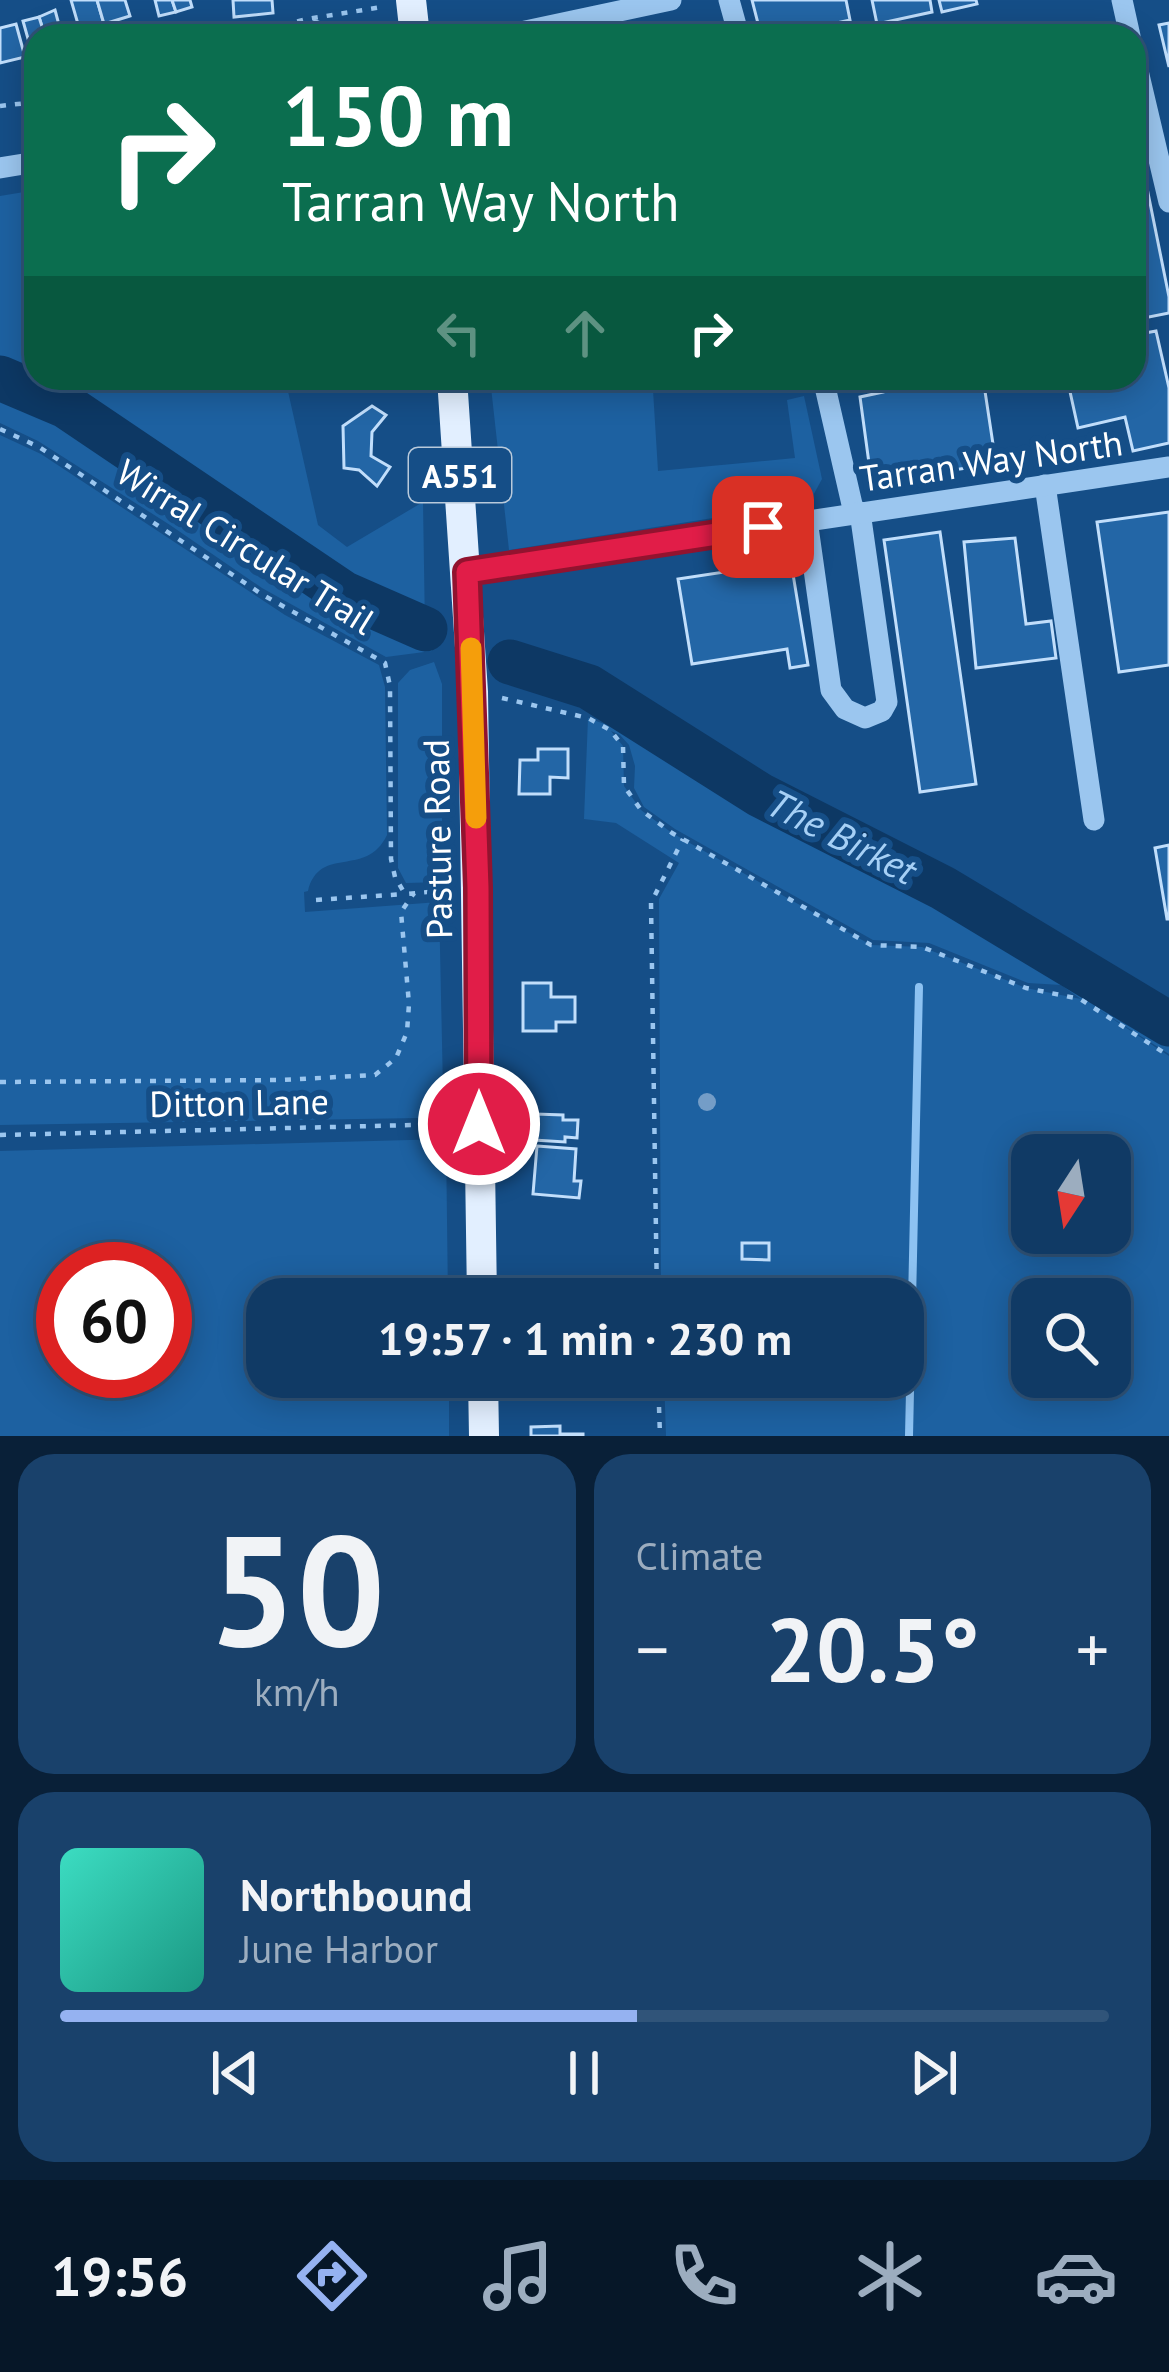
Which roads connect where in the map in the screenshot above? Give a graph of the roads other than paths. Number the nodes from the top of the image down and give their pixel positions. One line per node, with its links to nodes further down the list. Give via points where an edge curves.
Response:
1 (671, 0): 2 (lane)
2 (558, 24)
3 (1146, 100): 4 (lane)
4 (1165, 172): 5 (lane)
5 (1169, 202)
6 (453, 390): 12 (main road, Pasture Road / A551)
7 (826, 390): 10 (lane)
8 (1169, 466): 9 (lane, Tarran Way North)
9 (1046, 485): 10 (lane, Tarran Way North); 13 (lane)
10 (857, 513): 11 (lane, Tarran Way North); 11 (lane, via 887,702 865,718 831,690)
11 (807, 520): 12 (lane, Tarran Way North)
12 (467, 572): 14 (main road, Pasture Road / A551)
13 (1094, 820)
14 (482, 1278)
15 (483, 1398): 16 (main road)
16 (484, 1436)

